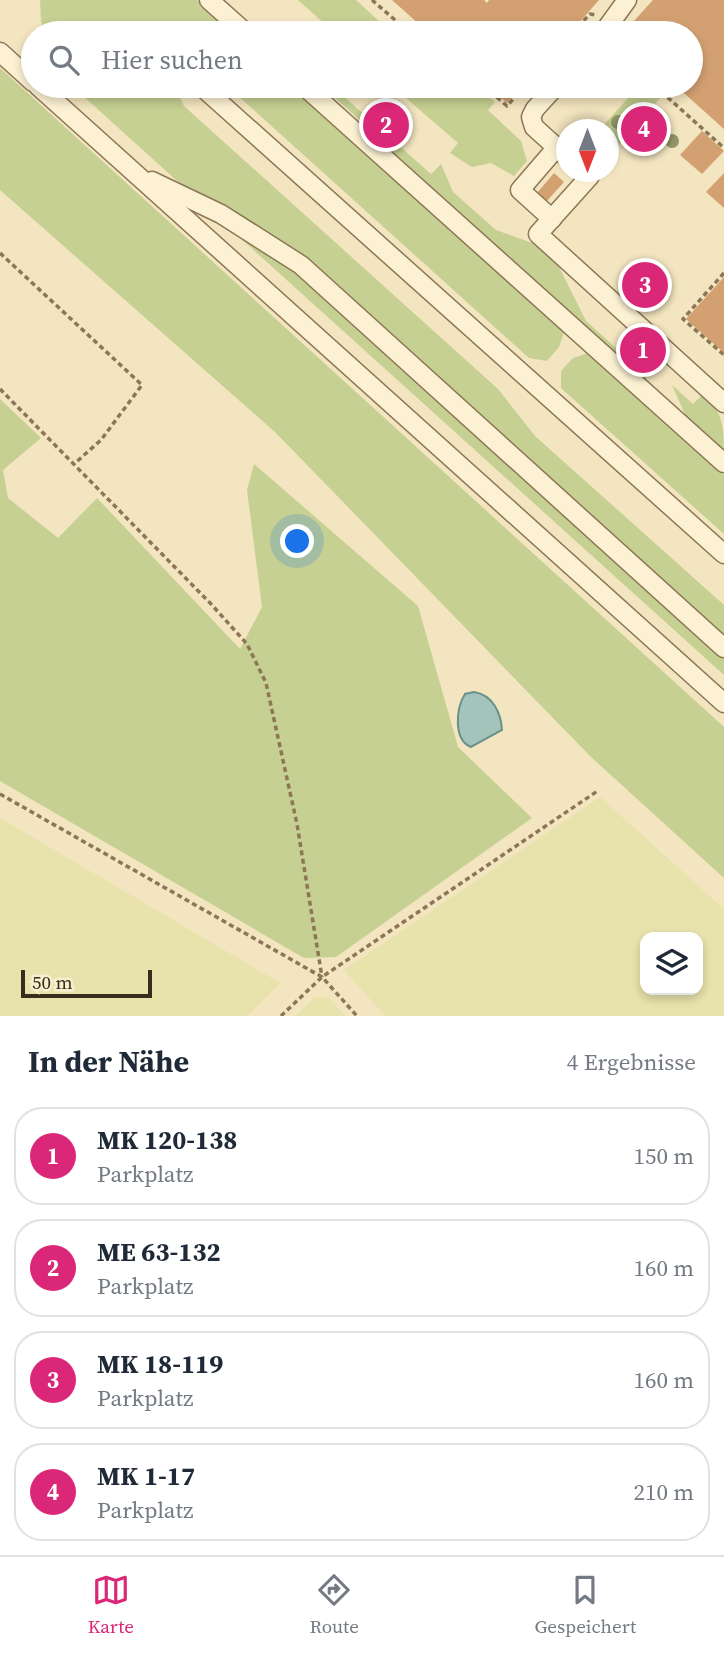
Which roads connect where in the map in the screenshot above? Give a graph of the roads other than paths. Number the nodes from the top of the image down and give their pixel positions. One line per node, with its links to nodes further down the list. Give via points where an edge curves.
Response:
1 (209, 0): 3 (lane)
2 (627, 0): 4 (lane)
3 (233, 21)
4 (612, 21)
5 (0, 52): 6 (lane)
6 (21, 71)
7 (51, 98): 13 (lane)
8 (214, 98): 18 (lane)
9 (317, 98): 17 (lane)
10 (545, 98): 11 (lane, via 531,117 534,127)
11 (556, 146)
12 (556, 157): 15 (lane, via 520,190)
13 (132, 170): 19 (lane, via 220,214 301,265); 20 (lane)
14 (585, 182): 15 (lane)
15 (552, 219): 16 (lane, via 538,234)
16 (724, 403)
17 (724, 463)
18 (724, 554)
19 (724, 648)
20 (724, 702)

